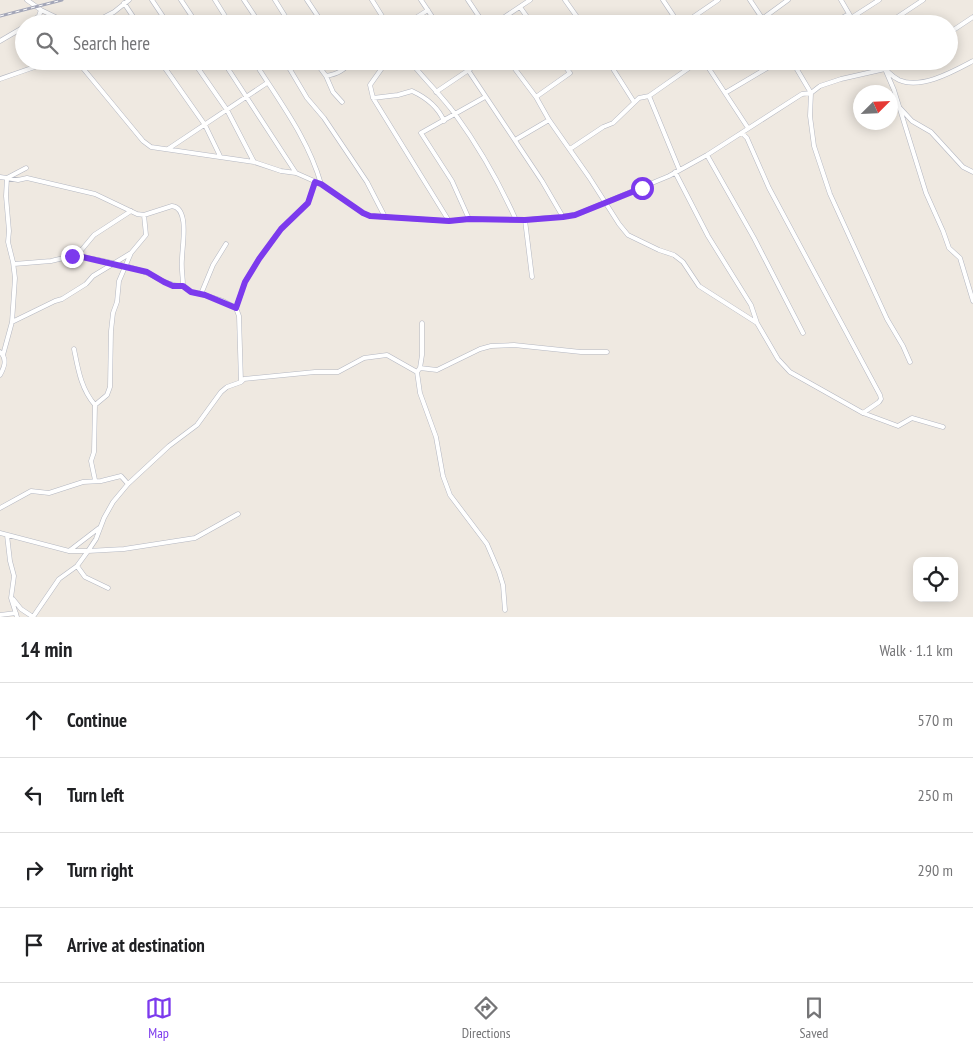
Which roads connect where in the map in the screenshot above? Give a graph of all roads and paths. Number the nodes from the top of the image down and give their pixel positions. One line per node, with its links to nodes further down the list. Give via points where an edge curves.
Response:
1 (27, 0): 23 (street)
2 (129, 0): 21 (street)
3 (152, 0): 29 (street)
4 (181, 0): 30 (street)
5 (215, 0): 31 (street)
6 (244, 0): 32 (street)
7 (275, 0): 33 (street)
8 (307, 0): 34 (street)
9 (372, 0): 35 (street)
10 (421, 0): 24 (street)
11 (468, 0): 38 (street)
12 (530, 0): 22 (street)
13 (565, 0): 41 (street)
14 (663, 0): 42 (street)
15 (718, 0): 43 (street)
16 (750, 0): 44 (street)
17 (788, 0): 45 (street)
18 (841, 0): 46 (street)
19 (880, 0): 47 (street)
20 (923, 0): 48 (street)
21 (124, 3): 27 (street); 28 (street)
22 (520, 8): 39 (street); 40 (street)
23 (41, 10): 25 (street); 26 (street)
24 (428, 10): 36 (street); 37 (street)
25 (39, 15)
26 (51, 15)
27 (108, 15)
28 (132, 15)
29 (162, 15)
30 (191, 15)
31 (224, 15)
32 (254, 15)
33 (284, 15)
34 (317, 15)
35 (381, 15)
36 (420, 15)
37 (431, 15)
38 (478, 15)
39 (509, 15)
40 (525, 15)
41 (576, 15)
42 (674, 15)
43 (695, 15)
44 (760, 15)
45 (766, 15)
46 (849, 15)
47 (852, 15)
48 (900, 15)
49 (973, 18): 50 (street)
50 (958, 27)
51 (15, 32): 52 (street)
52 (0, 41)
53 (973, 61): 54 (street)
54 (958, 68)
55 (26, 70): 77 (street)
56 (84, 70): 99 (street, via 143,141 151,147)
57 (166, 70): 94 (street)
58 (199, 70): 90 (street)
59 (229, 70): 82 (street)
60 (259, 70): 78 (street)
61 (290, 70): 114 (street, via 367,182)
62 (321, 70): 76 (street)
63 (344, 70): 76 (street)
64 (381, 70): 86 (street, via 370,85)
65 (418, 70): 79 (street)
66 (516, 70): 85 (street)
67 (568, 70): 85 (street, via 570,73)
68 (614, 70): 88 (street)
69 (686, 70): 83 (street)
70 (710, 70): 80 (street)
71 (764, 70): 80 (street)
72 (798, 70): 81 (street)
73 (885, 70): 74 (street, via 899,80 913,82 932,80); 81 (street, via 841,79 820,86); 89 (street)
74 (954, 70)
75 (468, 71): 79 (street); 84 (street)
76 (326, 76): 87 (street)
77 (0, 79)
78 (267, 83): 82 (street); 110 (street, via 290,116 315,164)
79 (436, 92): 91 (street)
80 (725, 93): 95 (street)
81 (812, 93): 95 (street, via 802,94); 138 (street, via 810,116 814,146 830,194 886,319)
82 (246, 96): 90 (street); 106 (street)
83 (649, 96): 88 (street); 104 (street)
84 (485, 97): 91 (street); 97 (street)
85 (536, 97): 92 (street)
86 (373, 98): 93 (street, via 412,91 432,104); 119 (street)
87 (342, 102)
88 (634, 102): 98 (street, via 613,123)
89 (899, 108): 105 (street, via 930,132 963,167); 129 (street, via 926,192 949,248 960,258)
90 (228, 110): 94 (street); 102 (street)
91 (455, 114): 93 (street); 117 (street, via 484,157)
92 (548, 120): 97 (street); 98 (street)
93 (444, 121): 116 (street, via 421,134 452,181)
94 (205, 125): 99 (street); 101 (street)
95 (748, 128): 96 (street)
96 (742, 133): 100 (street); 143 (street, via 880,395 879,402)
97 (515, 140): 115 (street)
98 (570, 149): 111 (street)
99 (168, 150): 101 (street)
100 (707, 155): 104 (street); 134 (street)
101 (220, 156): 102 (street)
102 (254, 162): 106 (street)
103 (26, 168): 108 (street)
104 (677, 171): 111 (street); 133 (street, via 708,236 751,305)
105 (973, 172)
106 (296, 174): 109 (street)
107 (0, 177): 108 (street)
108 (7, 178): 112 (street, via 28,178 95,194); 123 (street, via 8,242)
109 (315, 182): 110 (street); 130 (street, via 308,203 281,229 259,259 245,282)
110 (321, 184): 114 (street, via 363,213)
111 (605, 202): 115 (street); 133 (street, via 628,235 674,255 683,262 699,286)
112 (132, 211): 113 (street); 122 (street, via 94,235)
113 (144, 215): 121 (street, via 146,235); 127 (street, via 172,206 179,209 184,238)
114 (385, 217): 119 (street)
115 (563, 217): 118 (street)
116 (469, 219): 117 (street); 119 (street)
117 (516, 220): 118 (street)
118 (525, 220): 126 (street)
119 (449, 221)
120 (226, 244): 128 (street)
121 (131, 254): 124 (street); 125 (street)
122 (74, 255): 123 (street); 124 (street)
123 (14, 264): 131 (street)
124 (113, 264): 125 (street); 131 (street, via 62,299)
125 (124, 267): 127 (street, via 147,272 173,286); 142 (street, via 110,331 110,387 107,395)
126 (532, 277)
127 (183, 286): 128 (street)
128 (201, 294): 130 (street)
129 (973, 301)
130 (236, 308): 141 (street)
131 (12, 322): 137 (street)
132 (422, 323): 139 (street, via 422,355)
133 (757, 323): 143 (street, via 778,359 790,372)
134 (803, 333)
135 (74, 349): 142 (street, via 82,383)
136 (607, 352): 139 (street, via 491,346 437,370)
137 (1, 353): 140 (street, via 5,365)
138 (910, 362)
139 (418, 370): 141 (street, via 387,355 379,355 364,358 338,372 253,378); 157 (street, via 420,393 436,438 443,476 450,495 487,544 500,572)
140 (0, 375)
141 (241, 382): 146 (street, via 221,392 198,425 169,446)
142 (95, 405): 145 (street, via 94,452 90,461)
143 (863, 413): 144 (street, via 898,426 912,418)
144 (943, 427)
145 (95, 480): 146 (street, via 121,476); 147 (street, via 49,493 31,491)
146 (128, 484): 149 (street, via 113,502)
147 (0, 508)
148 (238, 514): 153 (street, via 195,538)
149 (99, 528): 152 (street); 153 (street)
150 (0, 533): 151 (street)
151 (7, 535): 152 (street); 156 (street, via 14,576)
152 (69, 551): 153 (street)
153 (88, 551): 154 (street)
154 (77, 566): 155 (street, via 86,577); 160 (street, via 60,579)
155 (108, 588)
156 (11, 598): 159 (street); 160 (street)
157 (505, 610)
158 (0, 615): 159 (street)
159 (17, 615)
160 (33, 617)

